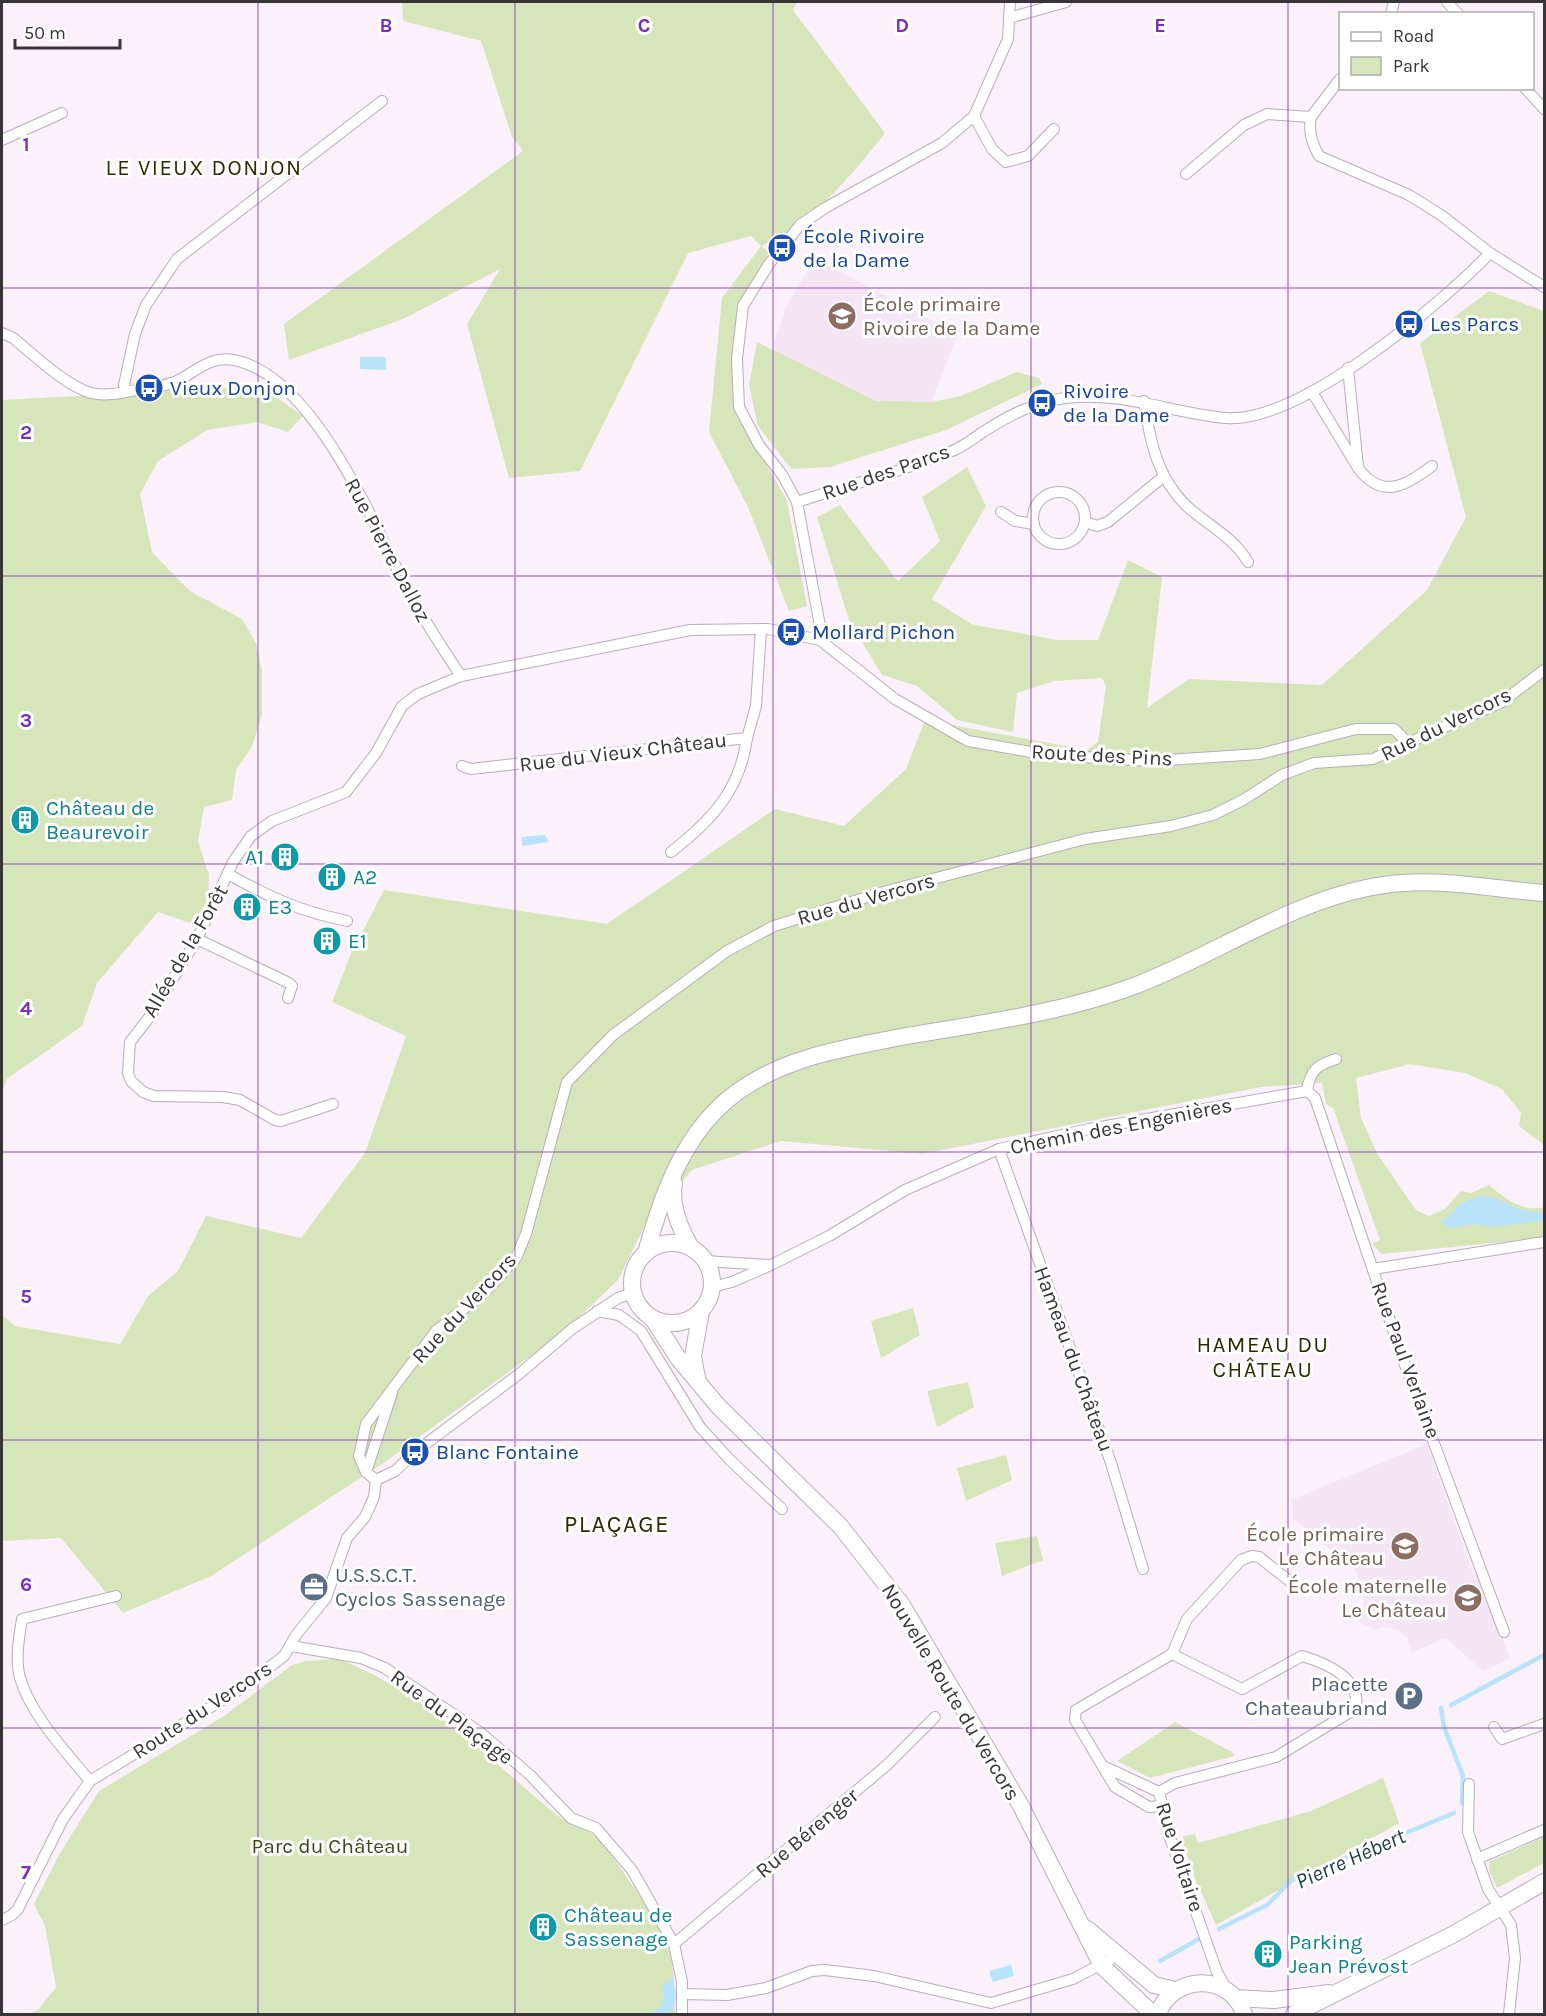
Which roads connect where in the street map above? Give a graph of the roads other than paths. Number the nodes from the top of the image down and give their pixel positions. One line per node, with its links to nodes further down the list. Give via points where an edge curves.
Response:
1 (1010, 2): 3 (street)
2 (1066, 2): 3 (street)
3 (1009, 18): 9 (street, via 1008,39)
4 (1339, 82): 10 (street)
5 (1527, 90): 7 (street)
6 (382, 101): 18 (street, via 177,259 146,305 135,334 124,385)
7 (1545, 109)
8 (62, 113): 12 (street)
9 (974, 116): 11 (street, via 992,149 1006,162 1028,156); 24 (street, via 942,143 800,225 743,306 737,359 740,407 759,445)
10 (1311, 117): 13 (street, via 1267,114 1244,125); 14 (street, via 1312,144 1319,156 1409,195)
11 (1054, 129)
12 (2, 140)
13 (1186, 174)
14 (1490, 253): 15 (street); 17 (street, Rue des Parcs, via 1464,280)
15 (1545, 287)
16 (2, 333): 18 (street, Rue Pierre Dalloz, via 76,387 107,394)
17 (1348, 368): 19 (street, Rue des Parcs); 22 (street)
18 (126, 392): 32 (street, Rue Pierre Dalloz, via 173,382 210,362 234,360 260,370 297,400 330,442 403,581)
19 (1311, 392): 20 (street, Rue des Parcs, via 1250,418 1226,418); 22 (street)
20 (1144, 402): 23 (street); 24 (street, Rue des Parcs, via 1111,396 1042,403 1012,414 954,451)
21 (1432, 466): 22 (street, via 1407,485 1379,487)
22 (1358, 468)
23 (1163, 477): 26 (street, via 1108,522 1097,526); 28 (street, via 1189,508 1238,545)
24 (797, 502): 30 (street, via 821,630)
25 (1001, 512): 27 (street, via 1015,521)
26 (1085, 522): 27 (street, via 1074,539 1055,543 1038,533); 27 (street, via 1080,502 1072,495 1052,492 1037,503)
27 (1034, 524)
28 (1248, 562)
29 (761, 628): 30 (street); 32 (street, via 690,630); 33 (street, Rue du Vieux Château, via 756,706)
30 (819, 640): 34 (street, Route des Pins, via 895,699 968,741 1025,751 1152,761 1260,754 1356,729 1394,729)
31 (1545, 670): 34 (street, Rue du Vercors, via 1502,702)
32 (461, 676): 37 (street, Allée de la Forêt, via 402,706 376,753 346,792 261,828 244,845)
33 (747, 738): 35 (street, Rue du Vieux Château, via 471,769); 36 (street, via 740,774 730,791 707,820)
34 (1408, 743): 59 (street, Rue du Vercors, via 1373,759 1314,763 1213,815 1171,826 1085,839 887,891 774,926 727,951 613,1035 567,1082 516,1258 486,1292 436,1331)
35 (462, 766)
36 (671, 852)
37 (228, 874): 39 (street, via 303,912); 40 (street, Allée de la Forêt)
38 (1545, 893): 46 (main road, via 1443,882 1383,885 1338,896 1134,986 1059,1008 794,1061 736,1093 712,1113)
39 (347, 921)
40 (197, 939): 41 (street, via 289,983 292,986); 44 (street, Allée de la Forêt, via 130,1042 128,1073 137,1087 148,1095 232,1098 275,1120 291,1120)
41 (288, 998)
42 (1336, 1059): 43 (street, via 1312,1071)
43 (1308, 1090): 45 (street, Chemin des Engenières); 52 (street, Rue Paul Verlaine, via 1315,1098)
44 (333, 1104)
45 (999, 1149): 51 (street, Chemin des Engenières, via 905,1190 830,1236); 63 (street, Hameau du Château, via 1111,1463)
46 (677, 1162): 48 (main road, via 672,1193 680,1227); 49 (main road)
47 (1545, 1242): 52 (street)
48 (691, 1248): 49 (main road, via 668,1244); 50 (main road)
49 (646, 1253): 54 (main road, via 632,1278)
50 (705, 1261): 51 (street, Chemin des Engenières); 53 (main road)
51 (771, 1265): 53 (street, Chemin des Engenières)
52 (1373, 1269): 66 (street, Rue Paul Verlaine)
53 (712, 1287): 56 (main road)
54 (633, 1293): 55 (street); 57 (main road, via 640,1308)
55 (597, 1311): 61 (street, via 395,1471); 62 (street, via 619,1315 641,1331 700,1427)
56 (701, 1311): 57 (main road, via 687,1321 669,1324); 58 (main road, via 693,1356)
57 (653, 1319): 58 (main road, Nouvelle Route du Vercors)
58 (697, 1379): 82 (main road, Nouvelle Route du Vercors, via 718,1406 841,1527 902,1605 1021,1806)
59 (392, 1393): 60 (street, Rue du Vercors); 60 (street, Rue du Vercors, via 366,1424 360,1456)
60 (366, 1472): 61 (street)
61 (376, 1479): 67 (street, Route du Vercors, via 374,1497 365,1517 347,1538 326,1598)
62 (782, 1509)
63 (1143, 1569)
64 (1297, 1587): 68 (street, via 1259,1557 1241,1560 1187,1619)
65 (116, 1596): 73 (street, via 22,1619 18,1649 21,1679 49,1730)
66 (1504, 1632)
67 (291, 1646): 73 (street, Route du Vercors, via 285,1656 252,1682); 83 (street, Rue du Plaçage, via 361,1658 385,1668 481,1733 530,1775 571,1818 596,1828 632,1870)
68 (1172, 1654): 72 (street, via 1076,1710 1075,1720); 75 (street, Rue Voltaire, via 1242,1689 1302,1656 1345,1676 1357,1699 1356,1708 1276,1757 1176,1783)
69 (935, 1718): 83 (street, Rue Bérenger, via 887,1765)
70 (1545, 1724): 71 (street, via 1502,1739)
71 (1494, 1727)
72 (1103, 1766): 75 (street); 76 (street, via 1115,1787 1149,1807)
73 (90, 1781): 81 (street, Route du Vercors, via 63,1820 18,1909)
74 (1469, 1784): 78 (street, via 1468,1833)
75 (1159, 1792): 76 (street, Rue Voltaire)
76 (1162, 1806): 86 (street, Rue Voltaire)
77 (1545, 1830): 78 (street)
78 (1477, 1859): 80 (street)
79 (1545, 1882): 80 (main road)
80 (1499, 1907): 89 (main road); 97 (street, via 1511,1925 1515,1958)
81 (2, 1920)
82 (1078, 1920): 84 (main road, Nouvelle Route du Vercors); 85 (main road, Nouvelle Route du Vercors)
83 (674, 1944): 90 (street, Rue du Plaçage)
84 (1117, 1956): 85 (street); 88 (main road, Nouvelle Route du Vercors, via 1154,1985)
85 (1102, 1966): 90 (street, via 1073,1979 991,2003 874,1976 825,1970 727,1995); 93 (main road, Nouvelle Route du Vercors)
86 (1215, 1966): 87 (street); 91 (street, Rue Voltaire)
87 (1196, 1982): 88 (main road); 91 (main road)
88 (1175, 1990): 94 (main road)
89 (1342, 1991): 91 (main road, via 1274,2000); 96 (main road)
90 (683, 1994): 92 (street, Rue du Plaçage)
91 (1231, 1994): 95 (main road)
92 (682, 2014)
93 (1153, 2014)
94 (1158, 2014)
95 (1244, 2014)
96 (1294, 2014)
97 (1509, 2014)

